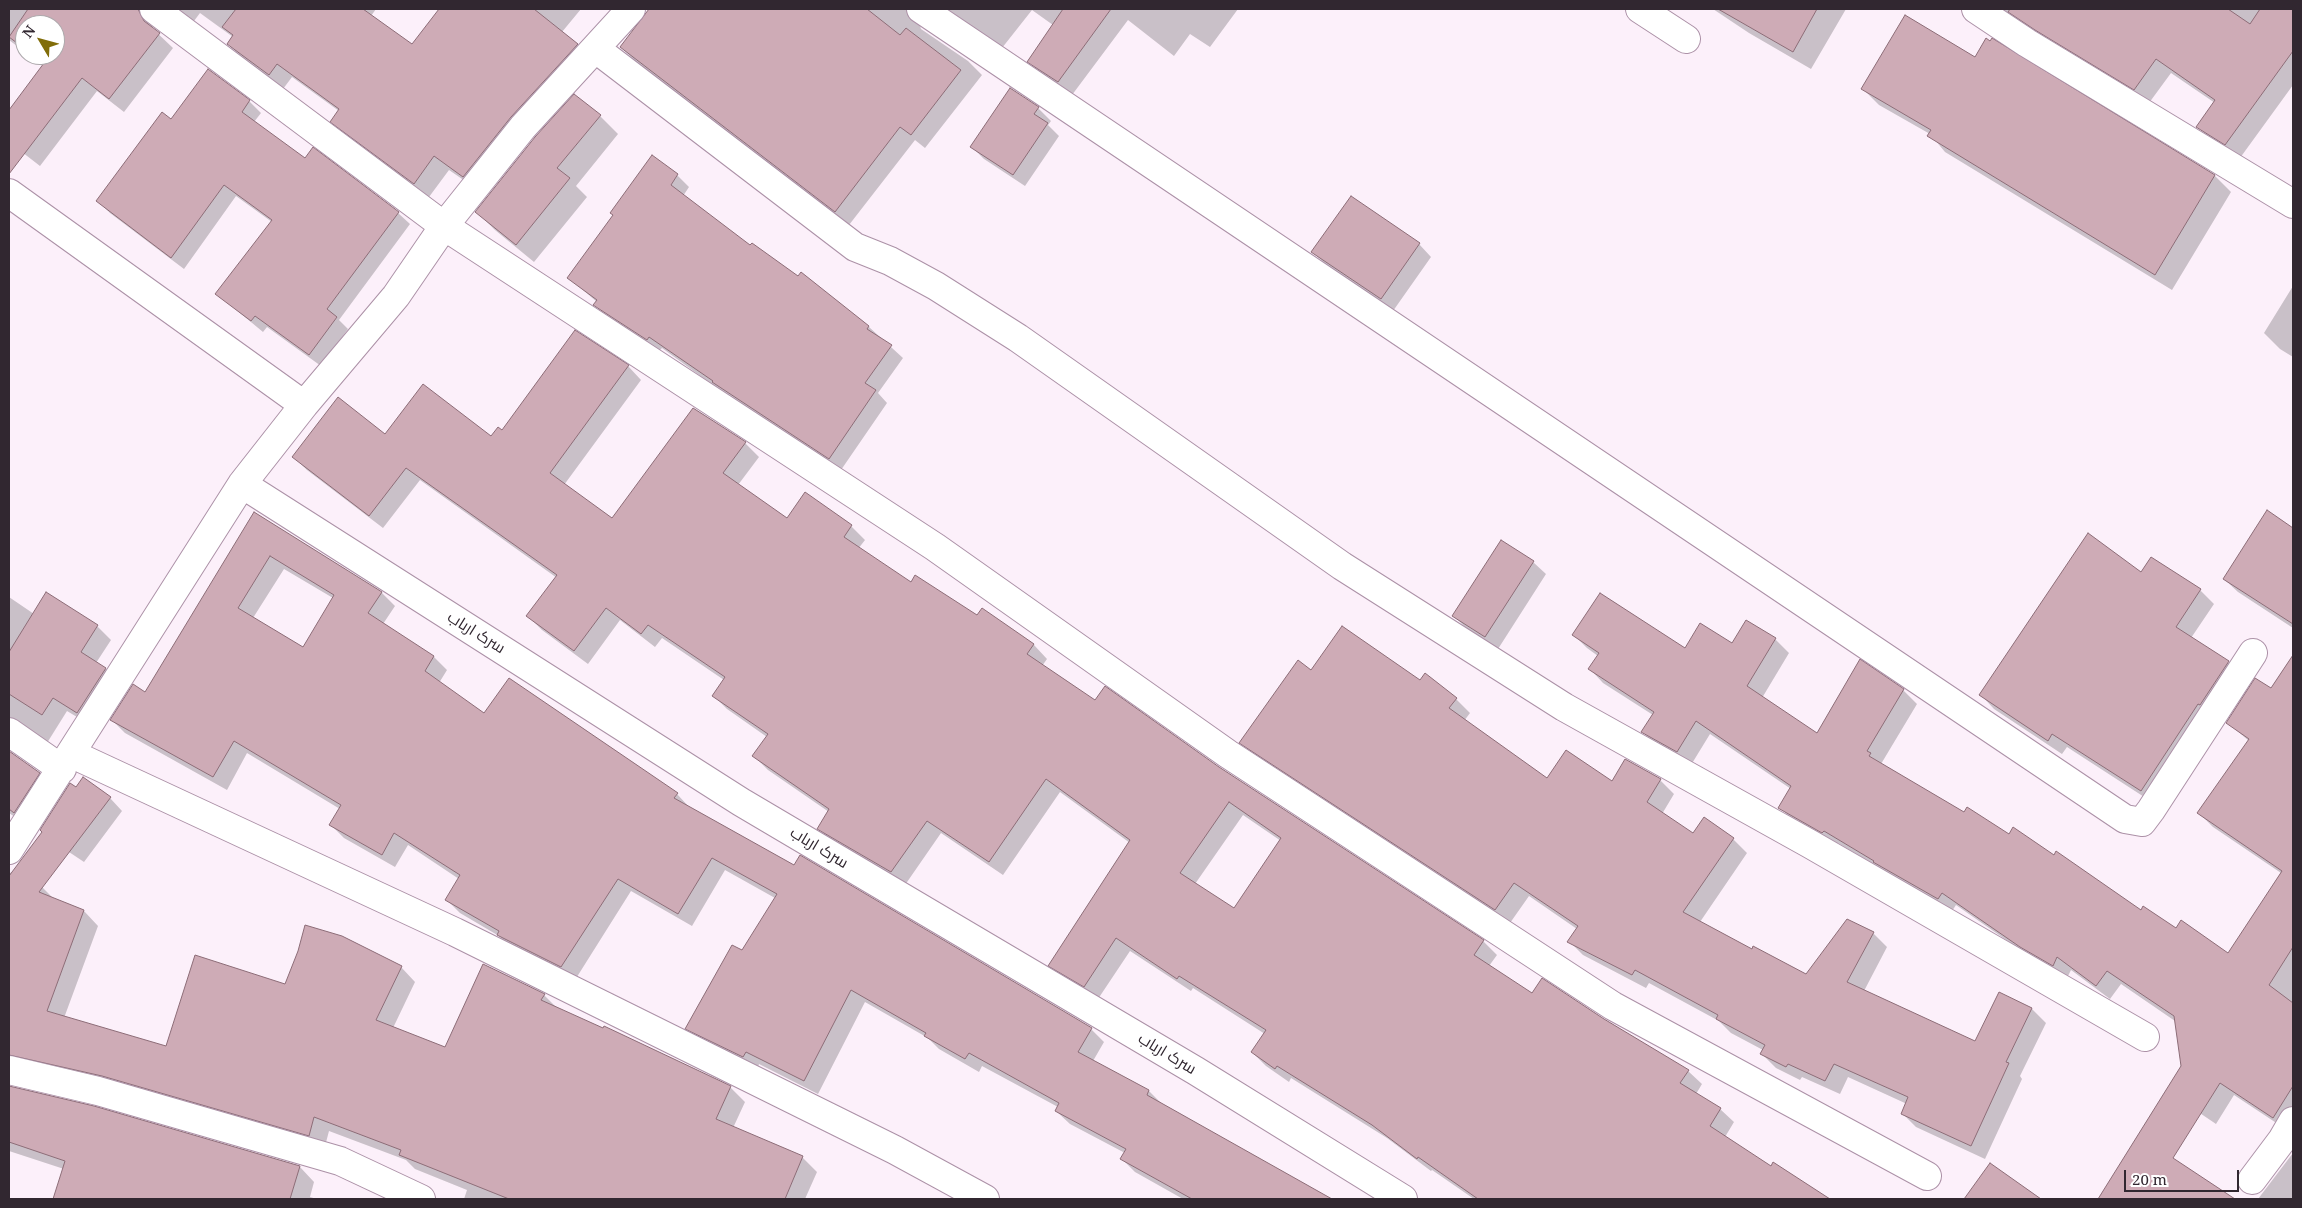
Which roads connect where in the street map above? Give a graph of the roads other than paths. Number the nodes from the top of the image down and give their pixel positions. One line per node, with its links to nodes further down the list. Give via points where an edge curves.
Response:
1 (154, 9): 10 (street)
2 (631, 9): 7 (street)
3 (921, 9): 13 (street, via 2125,819 2142,822)
4 (1640, 9): 6 (street)
5 (1976, 9): 9 (street)
6 (1686, 39)
7 (596, 49): 10 (street, via 523,127); 17 (street, via 855,247 890,261 936,286 1018,338 1350,571 1564,707)
8 (9, 193): 11 (street)
9 (2293, 204)
10 (444, 226): 11 (street, via 396,296); 20 (street, via 935,547 1228,754 1612,1006)
11 (304, 405): 12 (street)
12 (242, 484): 15 (street); 24 (street, سرک ارباب, via 741,802 1187,1066)
13 (2253, 653)
14 (9, 732): 15 (street)
15 (67, 762): 16 (street); 23 (street, via 455,932 895,1150)
16 (9, 850)
17 (2145, 1037)
18 (9, 1070): 22 (street, via 98,1090 340,1161)
19 (2290, 1136): 21 (street)
20 (1926, 1176)
21 (2252, 1180)
22 (421, 1199)
23 (985, 1199)
24 (1403, 1199)

